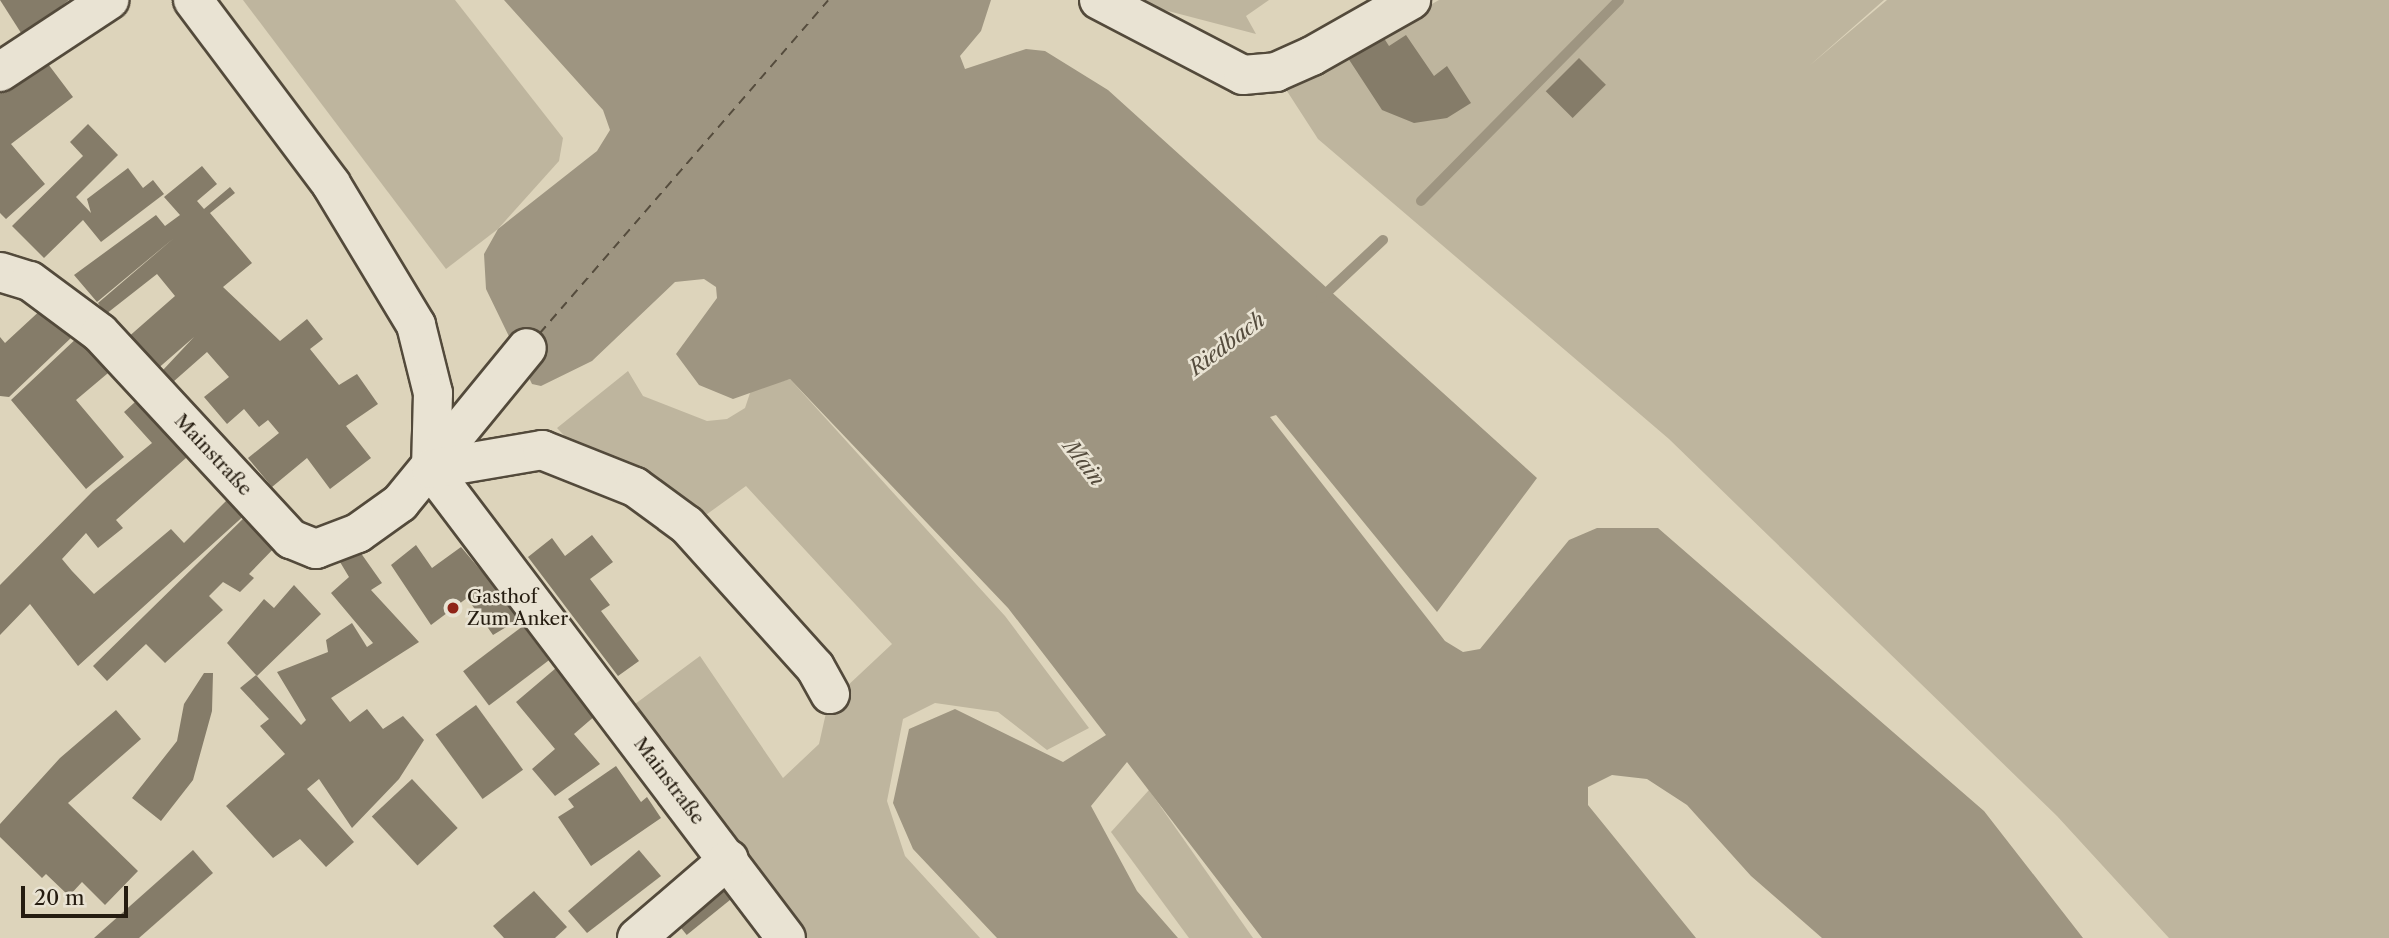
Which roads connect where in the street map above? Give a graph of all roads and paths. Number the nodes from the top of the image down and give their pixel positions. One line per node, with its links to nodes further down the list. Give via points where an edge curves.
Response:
1 (108, 0): 5 (street)
2 (193, 0): 8 (street, via 331,184 416,325 432,393)
3 (1099, 0): 4 (street, via 1243,75 1276,72)
4 (1412, 0)
5 (0, 72)
6 (0, 272): 8 (street, Mainstraße, via 30,281 100,333 291,539 316,549 358,533)
7 (527, 348): 8 (street, Mainstraße)
8 (431, 469): 9 (street, via 542,450 635,487 687,525 815,667); 10 (street, Mainstraße)
9 (830, 694)
10 (729, 859): 11 (street); 12 (street, Mainstraße)
11 (637, 938)
12 (786, 938)

